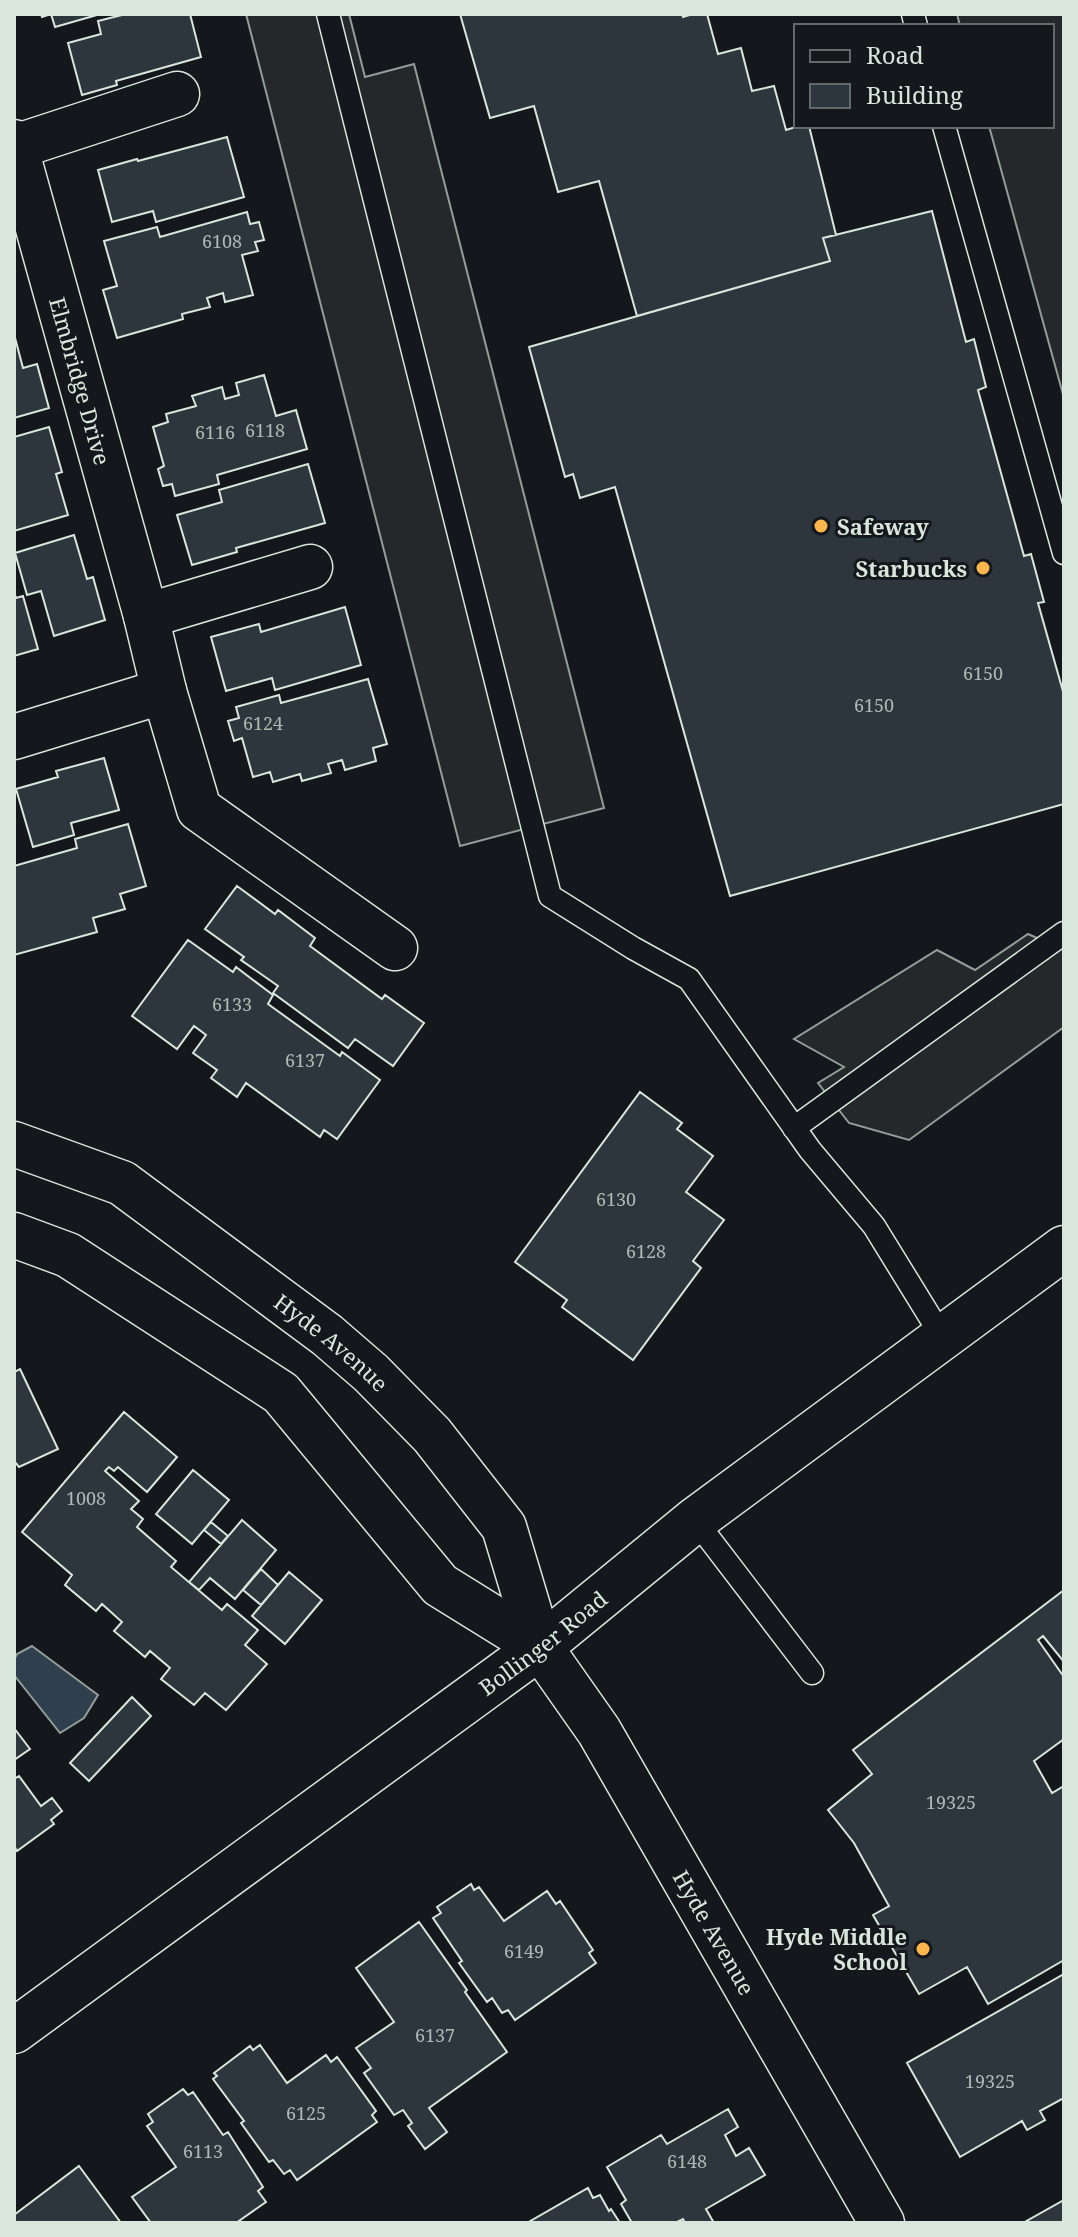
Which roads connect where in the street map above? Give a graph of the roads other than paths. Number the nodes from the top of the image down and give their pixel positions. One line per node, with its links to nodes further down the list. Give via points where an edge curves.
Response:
1 (328, 14): 12 (lane, via 550,896 689,979)
2 (177, 94): 4 (street, Elmbridge Drive)
3 (945, 128): 5 (lane)
4 (15, 145): 7 (street, Elmbridge Drive)
5 (1064, 553)
6 (310, 567): 7 (street)
7 (146, 616): 8 (street, Elmbridge Drive)
8 (164, 691): 9 (street); 11 (street, Elmbridge Drive, via 199,809)
9 (14, 737)
10 (1064, 933): 12 (lane)
11 (395, 948)
12 (794, 1128): 16 (lane, via 874,1226)
13 (14, 1144): 18 (street, Hyde Avenue, via 122,1183 371,1373 432,1435 504,1527)
14 (14, 1235): 18 (street, Hyde Avenue, via 68,1255 281,1393 440,1585)
15 (1064, 1248): 16 (street, Bollinger Road)
16 (943, 1338): 17 (street, Bollinger Road)
17 (695, 1520): 18 (street, Bollinger Road); 19 (lane)
18 (540, 1647): 20 (street, Bollinger Road); 21 (street, Hyde Avenue, via 599,1731)
19 (812, 1673)
20 (14, 2031)
21 (882, 2223)

